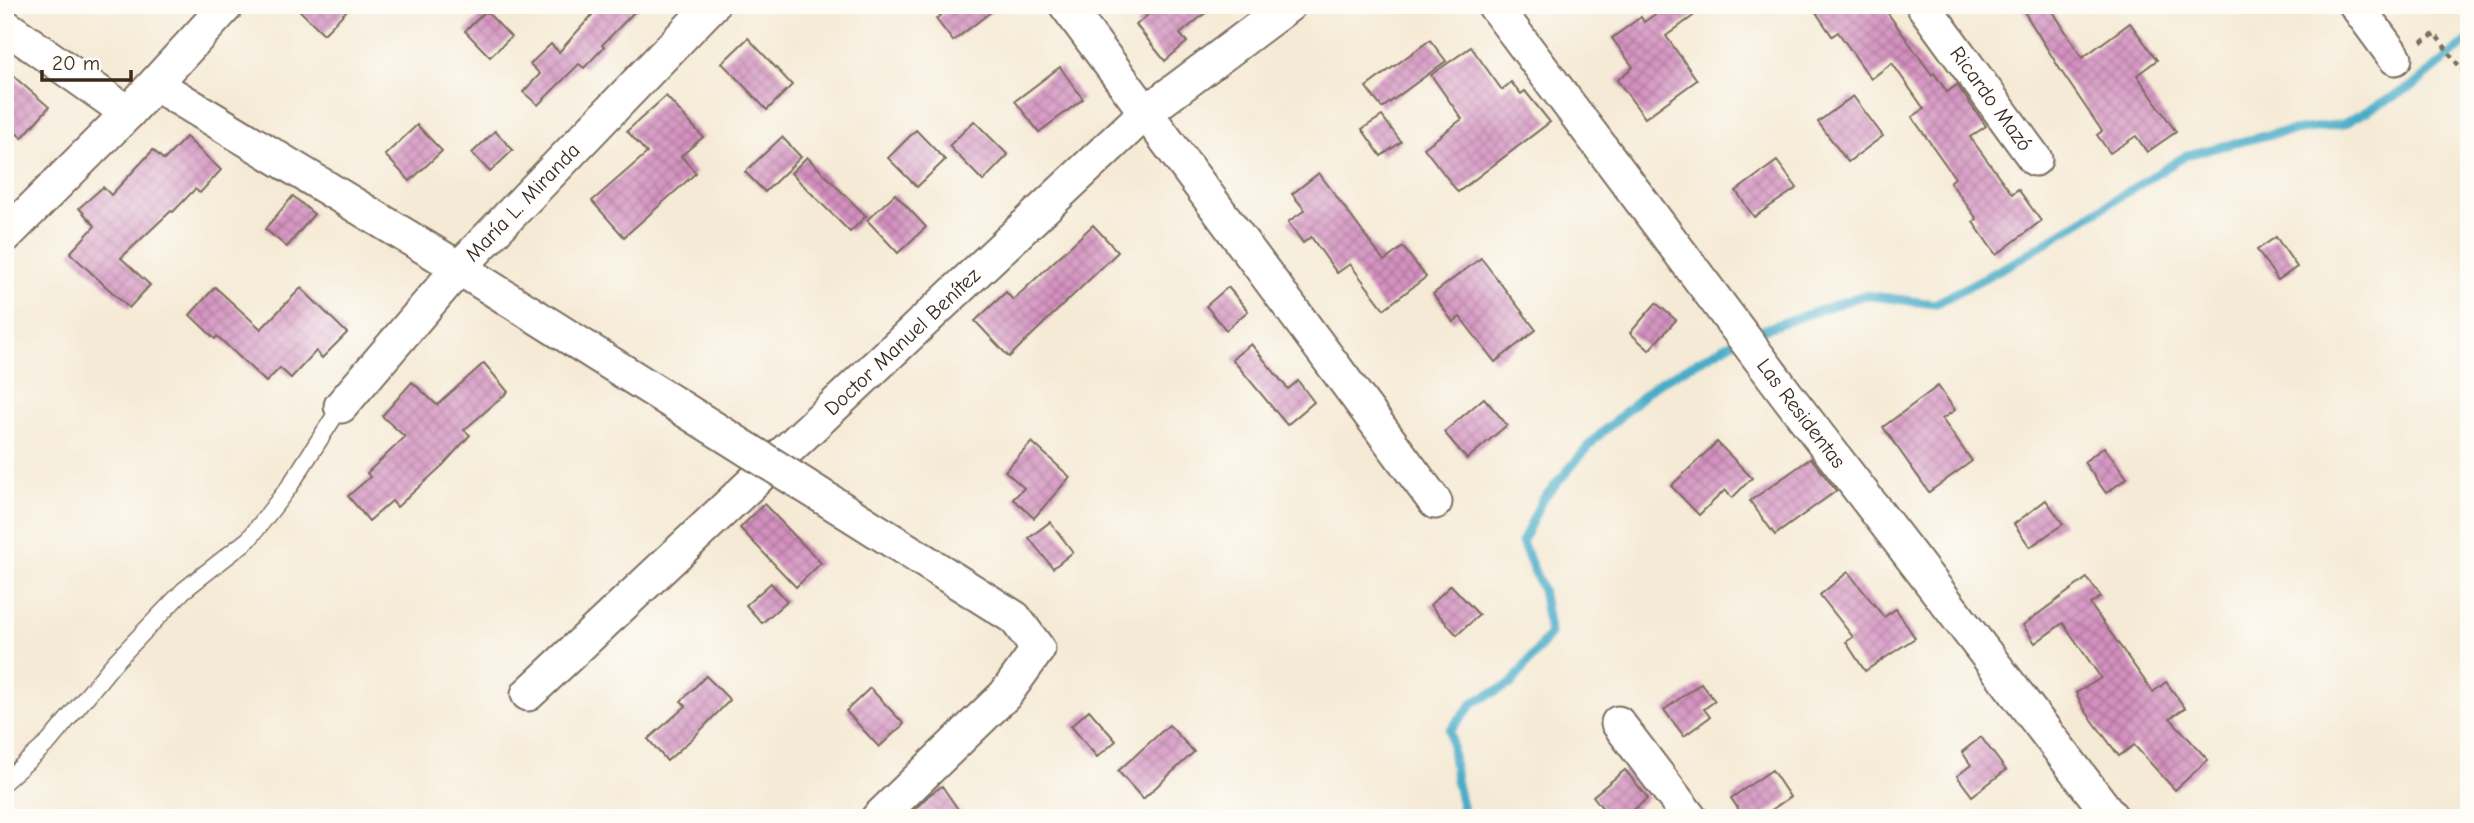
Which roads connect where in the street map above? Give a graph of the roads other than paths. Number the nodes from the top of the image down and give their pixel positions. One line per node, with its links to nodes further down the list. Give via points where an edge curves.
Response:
1 (227, 5): 10 (street)
2 (712, 5): 15 (street, María L. Miranda)
3 (1066, 5): 12 (street)
4 (1289, 5): 12 (street, Doctor Manuel Benítez)
5 (1494, 5): 23 (street, Las Residentas)
6 (1923, 5): 13 (street, Ricardo Mazó)
7 (2356, 5): 9 (street)
8 (5, 26): 11 (street)
9 (2395, 58)
10 (155, 84): 11 (street); 15 (street)
11 (128, 113): 14 (street)
12 (1145, 113): 17 (street); 18 (street, Doctor Manuel Benítez)
13 (2035, 159)
14 (5, 236)
15 (459, 268): 16 (street, María L. Miranda); 21 (street, bridge, via 1015,618 1038,649 1005,695)
16 (341, 406): 20 (lane, via 249,540 184,590 114,663 49,742)
17 (1435, 502)
18 (528, 694)
19 (1618, 723): 22 (street)
20 (5, 781)
21 (878, 818)
22 (1690, 818)
23 (2112, 818)

